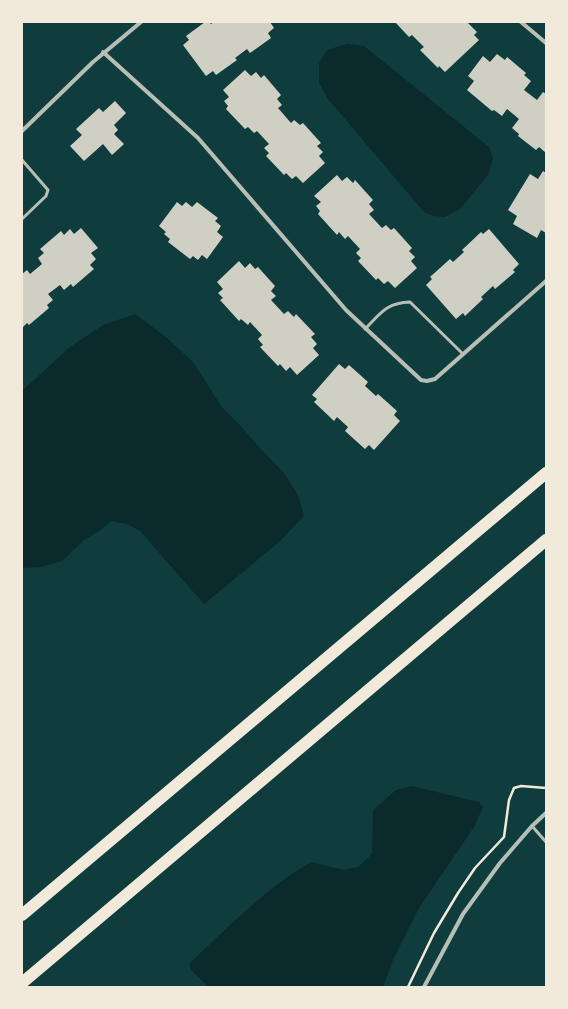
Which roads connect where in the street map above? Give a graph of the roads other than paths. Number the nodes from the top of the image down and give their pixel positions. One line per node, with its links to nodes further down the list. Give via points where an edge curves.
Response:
1 (141, 22): 4 (street)
2 (521, 22): 3 (street)
3 (546, 43)
4 (103, 52): 5 (street); 9 (street, via 198,138)
5 (22, 131)
6 (22, 160): 7 (lane, via 48,190 46,196)
7 (22, 219)
8 (546, 281): 10 (street)
9 (365, 329): 10 (street, via 418,378 427,381 435,378); 10 (lane, via 388,306 398,302 410,302)
10 (463, 354)
11 (546, 473): 16 (highway)
12 (546, 540): 17 (highway)
13 (546, 813): 14 (street)
14 (532, 826): 15 (lane); 18 (street, via 500,863 463,914)
15 (546, 842)
16 (22, 915)
17 (22, 983)
18 (424, 987)

